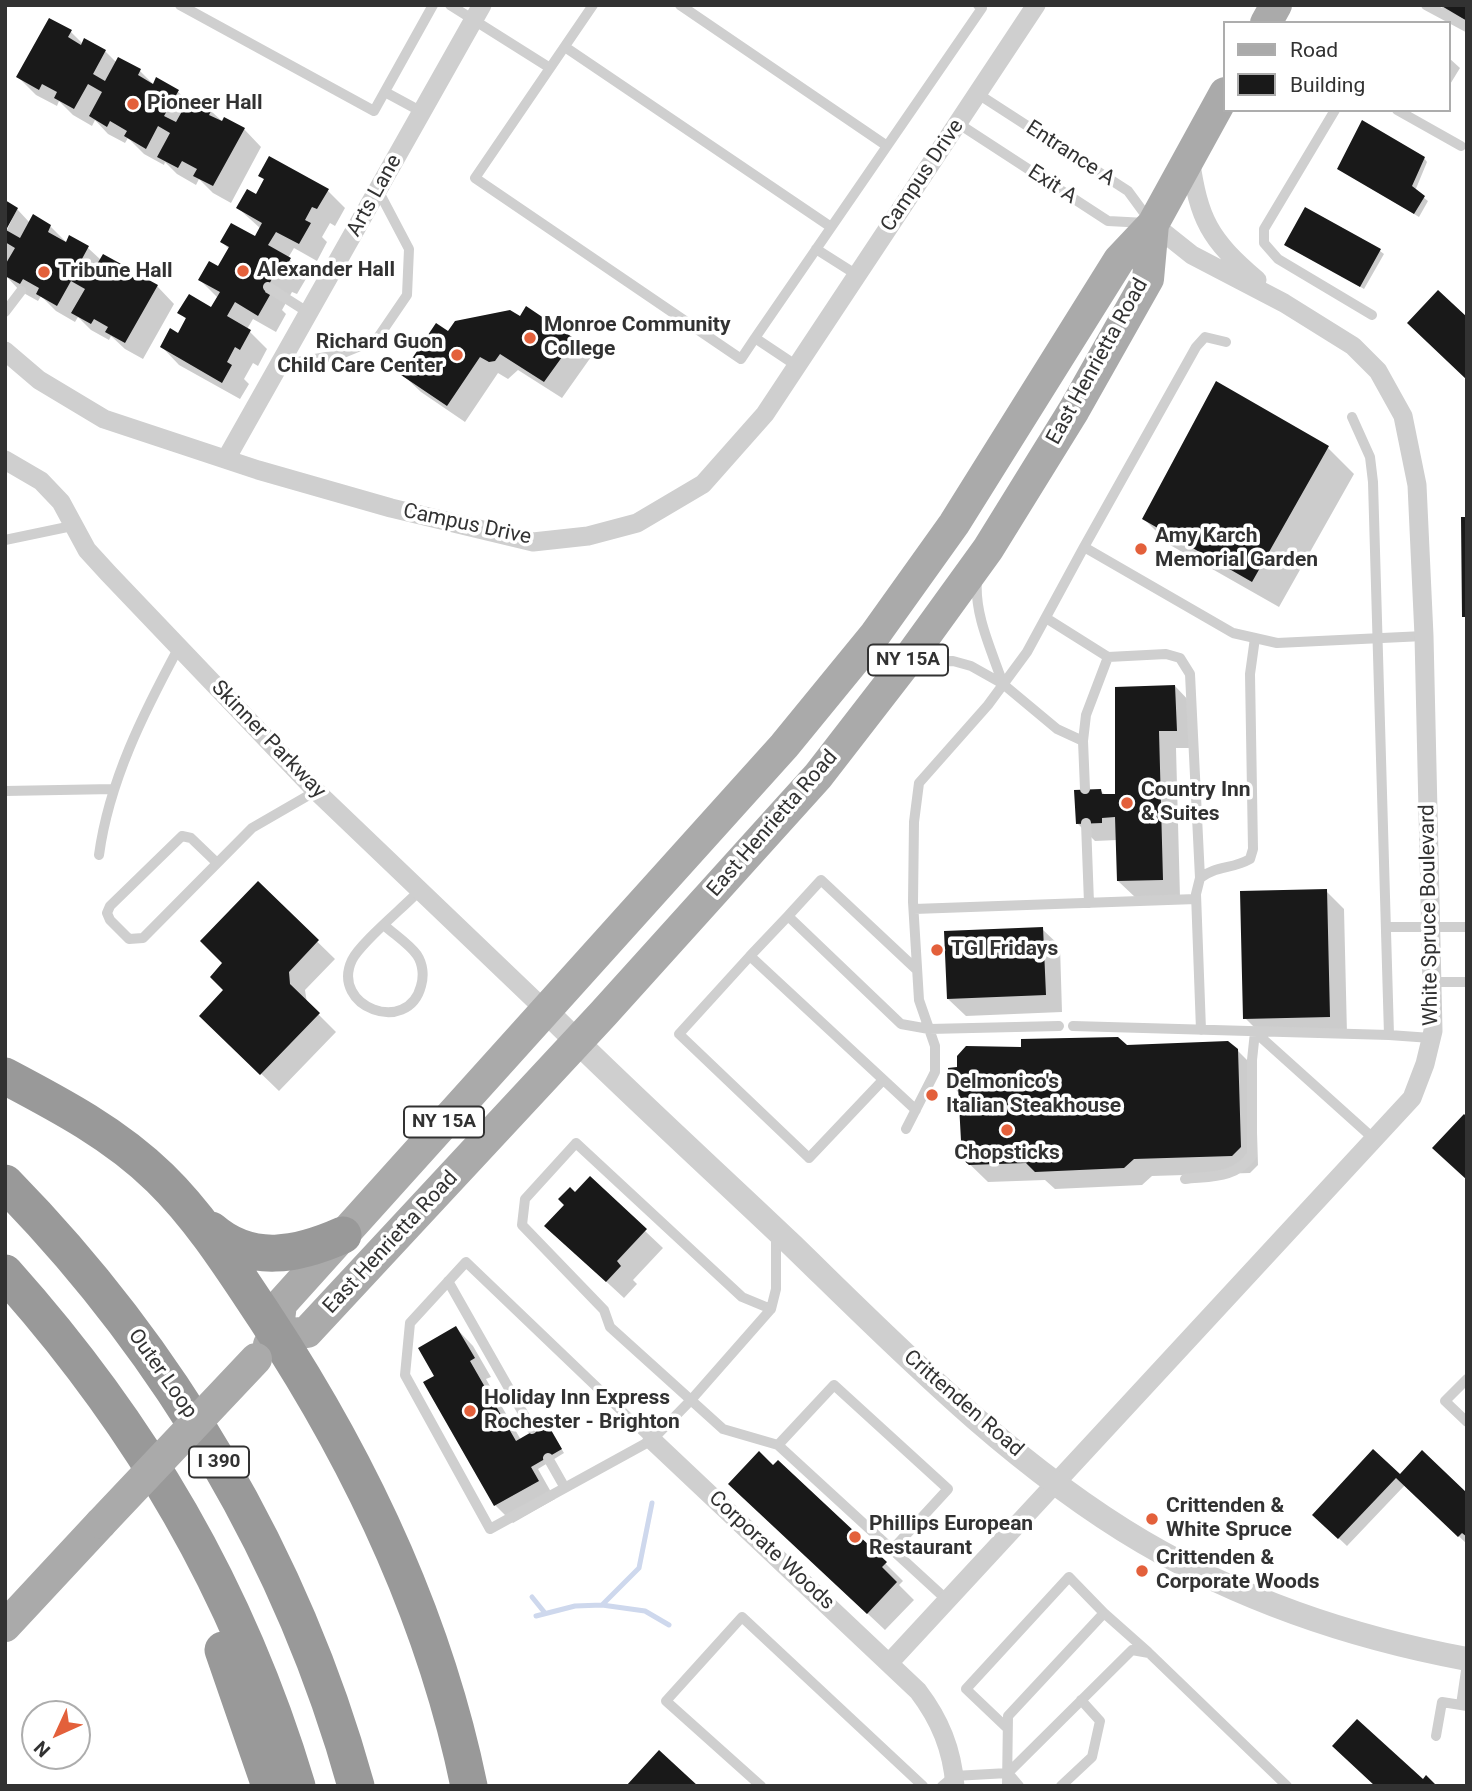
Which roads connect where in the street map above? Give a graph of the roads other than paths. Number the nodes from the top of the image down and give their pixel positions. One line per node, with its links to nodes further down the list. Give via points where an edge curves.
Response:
1 (180, 5): 15 (lane, via 374,111)
2 (433, 5): 15 (lane)
3 (450, 5): 10 (lane)
4 (593, 5): 13 (lane)
5 (680, 5): 22 (lane)
6 (978, 5): 22 (lane, via 982,8)
7 (1036, 5): 16 (street, Campus Drive)
8 (1276, 5): 11 (main road)
9 (1426, 5): 12 (lane)
10 (478, 12): 14 (lane); 18 (street, Arts Lane)
11 (1267, 21)
12 (1467, 27)
13 (565, 47): 14 (lane); 27 (lane)
14 (550, 68): 36 (lane, via 475,178 741,359)
15 (385, 92): 18 (lane)
16 (978, 94): 21 (street, Campus Drive); 26 (lane, Entrance A, via 1128,191)
17 (1224, 95): 24 (main road, East Henrietta Road / NY 15A)
18 (422, 112): 25 (street, Arts Lane)
19 (1334, 112): 35 (lane, via 1264,229 1264,243 1278,259)
20 (1401, 112): 23 (lane)
21 (959, 124): 26 (lane, Exit A, via 1108,221); 29 (street, Campus Drive)
22 (887, 146): 27 (lane)
23 (1461, 146)
24 (1190, 158): 26 (main road, East Henrietta Road / NY 15A); 32 (street, White Spruce Boulevard, via 1208,228 1224,252)
25 (379, 192): 34 (street, Arts Lane); 39 (lane, via 409,249 407,295 377,339 338,355)
26 (1153, 224): 32 (street, White Spruce Boulevard, via 1192,255); 47 (main road, East Henrietta Road / NY 15A, via 1148,279 1074,410); 78 (main road, East Henrietta Road / NY 15A, via 1119,260 954,524 874,636 783,746)
27 (831, 228): 28 (lane)
28 (816, 249): 29 (lane); 36 (lane)
29 (857, 275): 40 (street, Campus Drive)
30 (268, 287): 34 (lane)
31 (21, 291): 33 (lane)
32 (1284, 303): 49 (street, White Spruce Boulevard, via 1364,356 1403,416 1417,485)
33 (5, 312)
34 (309, 313): 39 (street, Arts Lane)
35 (1372, 316)
36 (755, 338): 40 (lane)
37 (1226, 342): 46 (lane, via 1205,337 1196,347)
38 (5, 351): 42 (street, Campus Drive, via 39,380 104,419)
39 (280, 365): 42 (street, Arts Lane)
40 (797, 366): 42 (street, Campus Drive, via 765,414 703,484 637,523 588,536 533,542 391,508)
41 (1352, 417): 51 (lane, via 1372,470)
42 (226, 459)
43 (5, 460): 44 (street, Skinner Parkway, via 41,481 61,502)
44 (72, 526): 45 (lane); 52 (street, Skinner Parkway, via 108,573)
45 (5, 540)
46 (1084, 547): 48 (lane); 50 (lane, via 1233,633)
47 (979, 561): 54 (main road, East Henrietta Road / NY 15A); 55 (lane, via 976,600)
48 (1046, 618): 53 (lane); 55 (lane)
49 (1424, 636): 51 (lane); 71 (street, White Spruce Boulevard)
50 (1255, 638): 51 (lane, via 1277,643); 64 (lane, via 1250,674 1253,849 1250,859 1237,866 1211,870)
51 (1377, 639): 72 (lane)
52 (179, 647): 57 (lane, via 148,705); 60 (street, Skinner Parkway)
53 (1108, 657): 56 (lane, via 1086,716); 64 (lane, via 1166,654 1180,658 1191,674)
54 (907, 661): 55 (lane, via 953,660); 86 (main road, East Henrietta Road / NY 15A, via 818,776)
55 (1003, 684): 56 (lane, via 1057,729); 68 (lane, via 919,783)
56 (1083, 741): 58 (lane)
57 (114, 789): 59 (lane); 62 (lane)
58 (1085, 789)
59 (5, 791)
60 (316, 791): 63 (lane, via 252,828); 65 (street, Skinner Parkway)
61 (1086, 823): 67 (lane)
62 (99, 855)
63 (216, 862): 63 (lane, via 143,937 130,939 110,920 110,906 182,836 191,838)
64 (1199, 878): 66 (lane)
65 (419, 891): 70 (lane); 78 (street, Skinner Parkway)
66 (1196, 899): 67 (lane); 82 (lane)
67 (1089, 903): 68 (lane)
68 (914, 909): 75 (lane)
69 (788, 916): 74 (lane); 75 (lane, via 821,880); 81 (lane, via 901,1024)
70 (385, 926): 70 (lane, via 361,948 349,970 353,995 362,1005 384,1014 415,999 423,977 417,955)
71 (1431, 926): 72 (lane); 73 (lane); 76 (street, White Spruce Boulevard)
72 (1386, 927): 84 (lane)
73 (1467, 927)
74 (750, 957): 88 (lane); 88 (lane, via 679,1034 809,1158)
75 (917, 970): 81 (lane, via 919,1000)
76 (1432, 982): 77 (lane); 85 (street, White Spruce Boulevard)
77 (1467, 982)
78 (546, 1011): 86 (street, Crittenden Road); 96 (main road, East Henrietta Road / NY 15A)
79 (1059, 1026): 81 (lane)
80 (1073, 1026): 82 (lane)
81 (929, 1029): 89 (lane, via 935,1046 935,1072)
82 (1201, 1030): 83 (lane)
83 (1255, 1032): 84 (lane); 91 (lane); 92 (lane, via 1252,1155 1231,1174)
84 (1389, 1035): 85 (lane)
85 (1431, 1038): 91 (street, White Spruce Boulevard, via 1412,1098)
86 (577, 1042): 95 (street, Crittenden Road); 100 (main road, East Henrietta Road / NY 15A, via 307,1332)
87 (5, 1076): 94 (highway, via 75,1113 117,1142)
88 (883, 1080): 89 (lane)
89 (916, 1110): 90 (lane)
90 (906, 1129)
91 (1374, 1139): 108 (street, White Spruce Boulevard)
92 (1185, 1179)
93 (5, 1184): 127 (highway, Outer Loop / I 390, via 118,1313 212,1451 263,1544 306,1638)
94 (181, 1200): 96 (highway, via 217,1235 250,1252 291,1253); 100 (highway, via 227,1260)
95 (776, 1231): 99 (lane, via 776,1289); 108 (street, Crittenden Road, via 928,1375)
96 (344, 1235): 100 (main road, East Henrietta Road, via 281,1304)
97 (449, 1281): 104 (lane); 105 (lane, via 467,1262); 109 (lane, via 410,1323 405,1375 489,1530)
98 (13, 1282): 120 (highway, via 99,1401 151,1489 206,1608); 126 (highway, I 390, via 125,1422 195,1536 252,1657)
99 (771, 1309): 102 (lane); 102 (lane, via 742,1297 576,1143 525,1199 522,1225 604,1310 610,1326)
100 (267, 1347): 113 (main road, bridge); 128 (highway, via 356,1468 398,1558 428,1640)
101 (1467, 1379): 103 (lane, via 1445,1401)
102 (691, 1401): 105 (lane); 106 (lane, via 723,1429)
103 (1467, 1422)
104 (532, 1429)
105 (652, 1440): 109 (lane); 116 (street, Corporate Woods)
106 (778, 1445): 110 (lane); 110 (lane, via 834,1385 947,1489)
107 (548, 1458): 109 (lane)
108 (1056, 1483): 111 (street); 115 (street, Crittenden Road, via 1143,1541 1228,1586 1327,1624)
109 (565, 1488)
110 (892, 1550): 111 (lane)
111 (947, 1600): 116 (street)
112 (1104, 1613): 114 (lane); 119 (lane, via 1009,1716); 119 (lane, via 1069,1577 966,1689)
113 (5, 1626)
114 (1149, 1653): 117 (lane, via 1132,1650); 134 (lane)
115 (1467, 1661): 118 (lane)
116 (890, 1662): 123 (street, Corporate Woods, via 932,1710 943,1733)
117 (1081, 1700): 122 (lane); 133 (lane, via 1100,1721 1093,1757)
118 (1464, 1706): 121 (lane, via 1442,1702)
119 (1007, 1728): 122 (lane)
120 (250, 1730): 124 (highway); 125 (highway)
121 (1436, 1736)
122 (1008, 1773): 123 (lane); 131 (lane); 132 (lane)
123 (950, 1782)
124 (261, 1786)
125 (270, 1786)
126 (297, 1786)
127 (356, 1786)
128 (469, 1786)
129 (761, 1786): 130 (lane, via 666,1701 742,1617)
130 (923, 1786)
131 (1007, 1786)
132 (1019, 1786)
133 (1061, 1786)
134 (1287, 1786)

